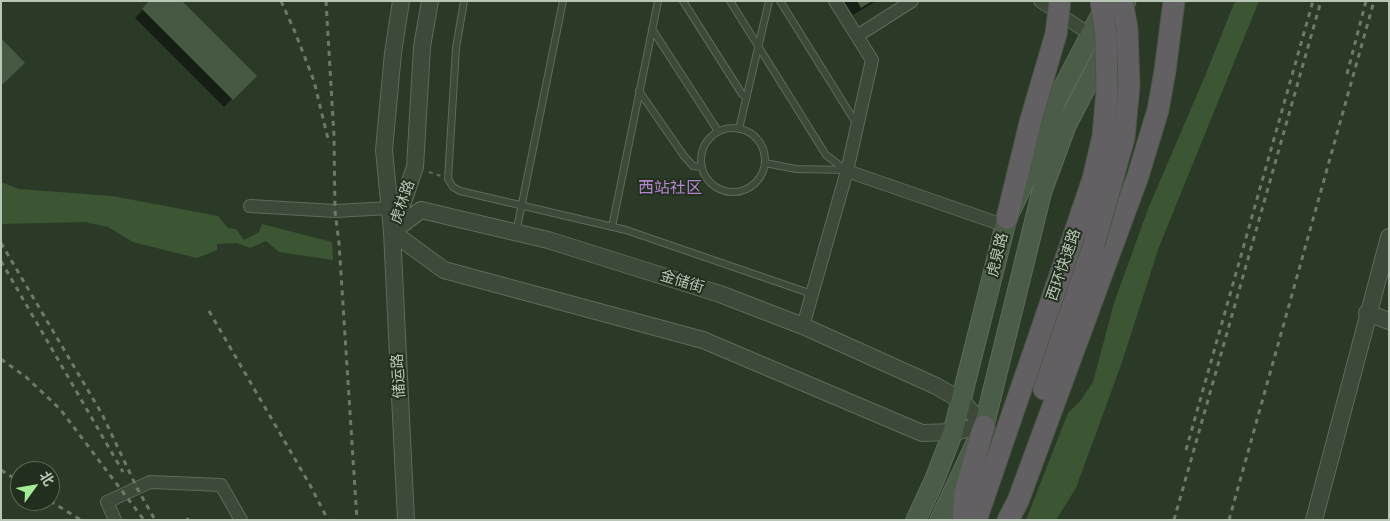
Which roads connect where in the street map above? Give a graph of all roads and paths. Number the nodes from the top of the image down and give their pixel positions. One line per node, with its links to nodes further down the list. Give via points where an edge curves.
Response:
1 (400, 1): 35 (street, 虎林路, via 384,150)
2 (430, 1): 29 (street, 虎林路, via 422,47)
3 (464, 1): 32 (lane, via 456,48)
4 (563, 1): 33 (lane)
5 (658, 1): 19 (lane)
6 (683, 1): 24 (lane)
7 (730, 1): 22 (lane)
8 (769, 1): 22 (lane)
9 (780, 1): 25 (lane)
10 (835, 1): 21 (street)
11 (912, 1): 21 (street)
12 (1040, 1): 20 (street)
13 (1060, 1): 36 (highway, bridge, via 1056,34 1030,123)
14 (1101, 1): 54 (highway, 西环快速路, bridge, via 1106,36 1107,91 1093,179)
15 (1107, 1): 20 (main road, 虎泉路)
16 (1122, 1): 55 (highway, 西环快速路, bridge, via 1127,28 1129,86 1124,138 1094,244)
17 (1126, 1): 46 (main road, 虎泉路, via 1066,126 1042,191)
18 (1174, 1): 56 (highway, via 1158,110 1138,176 1018,501)
19 (652, 28): 23 (lane); 27 (lane)
20 (1091, 35): 36 (main road, 虎泉路, via 1057,100)
21 (857, 36): 25 (street, via 872,60)
22 (758, 46): 24 (lane); 31 (lane, via 826,155)
23 (640, 91): 30 (lane, via 684,156 693,166); 37 (lane)
24 (746, 97): 26 (lane)
25 (857, 125): 31 (street)
26 (739, 129): 27 (lane); 28 (lane, via 752,134 759,142 764,152)
27 (718, 132): 30 (lane, via 706,143)
28 (764, 163): 30 (lane, via 756,182 737,192 717,188); 31 (lane, via 796,169)
29 (414, 167): 32 (path); 38 (street, 虎林路)
30 (702, 167)
31 (847, 170): 36 (street); 41 (street)
32 (448, 179): 33 (lane, via 453,188 460,191)
33 (522, 205): 37 (lane); 39 (lane)
34 (250, 206): 35 (street, via 335,210)
35 (390, 208): 38 (street, 虎林路)
36 (1007, 222): 45 (main road, 虎泉路)
37 (612, 227): 41 (lane)
38 (392, 232): 39 (street, 金储街, via 422,210); 47 (street, via 444,270 702,340 922,434); 50 (street, 储运路)
39 (516, 233): 44 (street, 金储街, via 720,294)
40 (1389, 237): 42 (street)
41 (812, 294): 44 (street)
42 (1368, 313): 43 (street); 57 (street)
43 (1389, 321)
44 (803, 326): 45 (street, 金储街)
45 (962, 401): 46 (street, 金储街); 47 (main road, 虎泉路)
46 (984, 426): 47 (street); 52 (main road, 虎泉路); 53 (highway, via 965,493)
47 (953, 432): 51 (main road, 虎泉路)
48 (115, 520): 49 (street, via 107,502 150,482 221,485)
49 (241, 520)
50 (406, 520)
51 (916, 520)
52 (940, 520)
53 (963, 520)
54 (976, 520)
55 (999, 520)
56 (1008, 520)
57 (1314, 520)

